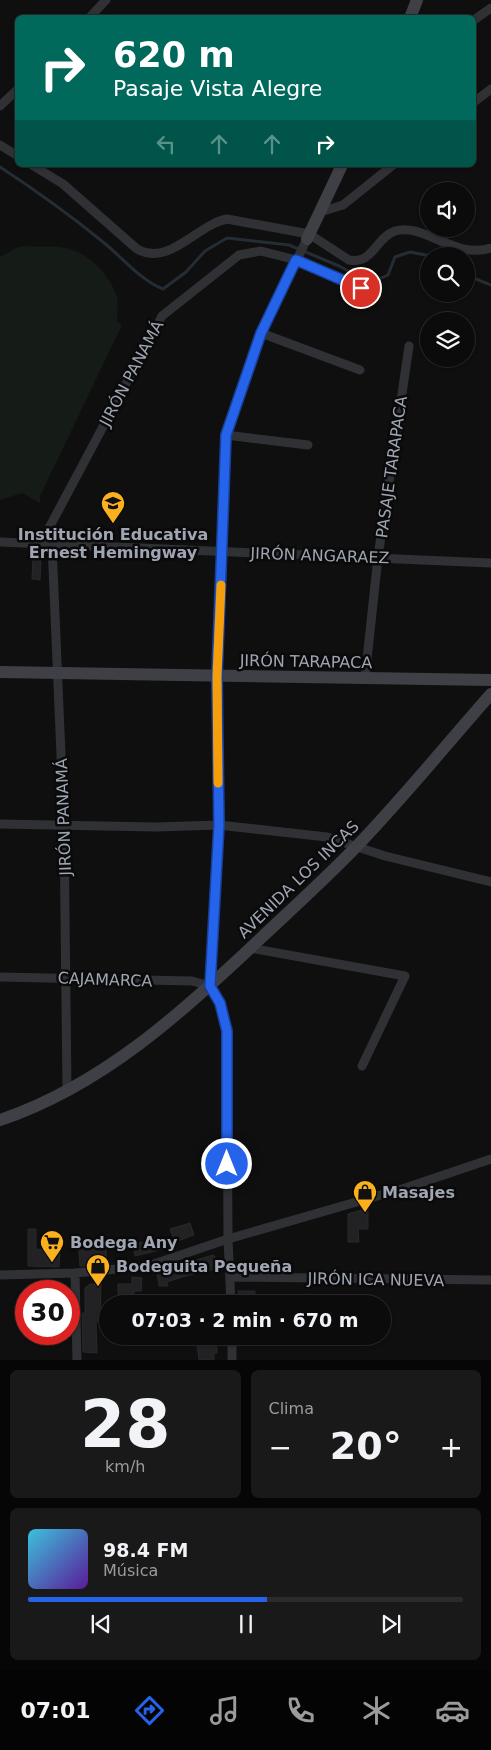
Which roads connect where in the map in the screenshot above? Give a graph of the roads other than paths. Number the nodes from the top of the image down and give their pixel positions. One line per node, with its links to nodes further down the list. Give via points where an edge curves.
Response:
1 (106, 0): 4 (street)
2 (417, 0): 5 (street)
3 (491, 8): 6 (street)
4 (92, 15)
5 (411, 15)
6 (476, 19)
7 (491, 89): 9 (street)
8 (15, 91): 10 (street)
9 (476, 100)
10 (0, 106)
11 (0, 145): 12 (street)
12 (15, 154)
13 (35, 167): 17 (street, via 63,184 146,254 162,254 213,221 227,219)
14 (341, 167): 16 (street)
15 (390, 167): 16 (street, via 343,205)
16 (320, 212): 17 (street)
17 (308, 236): 18 (street, via 354,261 368,257 385,237 400,230 413,231 473,252); 19 (street)
18 (491, 248)
19 (297, 259): 20 (street, JIRÓN PANAMÁ); 21 (street); 27 (street, JIRÓN PANAMÁ, via 261,251 239,255 162,316)
20 (377, 294)
21 (261, 333): 23 (street); 24 (street)
22 (409, 346): 30 (street, PASAJE TARAPACA)
23 (360, 370)
24 (226, 435): 25 (street); 29 (street)
25 (308, 445)
26 (0, 542): 27 (street, JIRÓN ANGARAEZ)
27 (41, 543): 28 (street, JIRÓN ANGARAEZ)
28 (52, 544): 29 (street, JIRÓN ANGARAEZ); 33 (street, JIRÓN PANAMÁ)
29 (222, 551): 30 (street, JIRÓN ANGARAEZ); 34 (street)
30 (378, 557): 31 (street, JIRÓN ANGARAEZ); 35 (street, PASAJE TARAPACA)
31 (491, 563)
32 (0, 672): 33 (street, JIRÓN TARAPACA)
33 (58, 673): 34 (street, JIRÓN TARAPACA); 39 (street, JIRÓN PANAMÁ)
34 (217, 676): 35 (street, JIRÓN TARAPACA); 40 (street)
35 (364, 678): 36 (street, JIRÓN TARAPACA)
36 (491, 680)
37 (491, 694): 41 (street, AVENIDA LOS INCAS)
38 (0, 824): 39 (street)
39 (64, 825): 40 (street); 45 (street, JIRÓN PANAMÁ)
40 (219, 825): 41 (street, via 327,837); 46 (street)
41 (356, 847): 42 (street); 43 (street, AVENIDA LOS INCAS)
42 (491, 882)
43 (250, 948): 46 (street, AVENIDA LOS INCAS); 47 (street, via 405,976)
44 (0, 977): 45 (street, CAJAMARCA)
45 (66, 977): 46 (street, CAJAMARCA, via 192,981); 48 (street, JIRÓN PANAMÁ)
46 (210, 986): 48 (street, AVENIDA LOS INCAS, via 110,1066); 51 (street, via 220,1003 227,1031)
47 (362, 1066)
48 (67, 1091): 49 (street, AVENIDA LOS INCAS)
49 (0, 1120)
50 (491, 1159): 51 (street)
51 (228, 1239): 52 (street, via 148,1266); 54 (street)
52 (74, 1274): 53 (street); 58 (street)
53 (0, 1275)
54 (231, 1276): 55 (street, JIRÓN ICA NUEVA); 56 (street)
55 (491, 1280)
56 (231, 1295)
57 (232, 1345): 59 (street)
58 (77, 1360)
59 (232, 1360)

